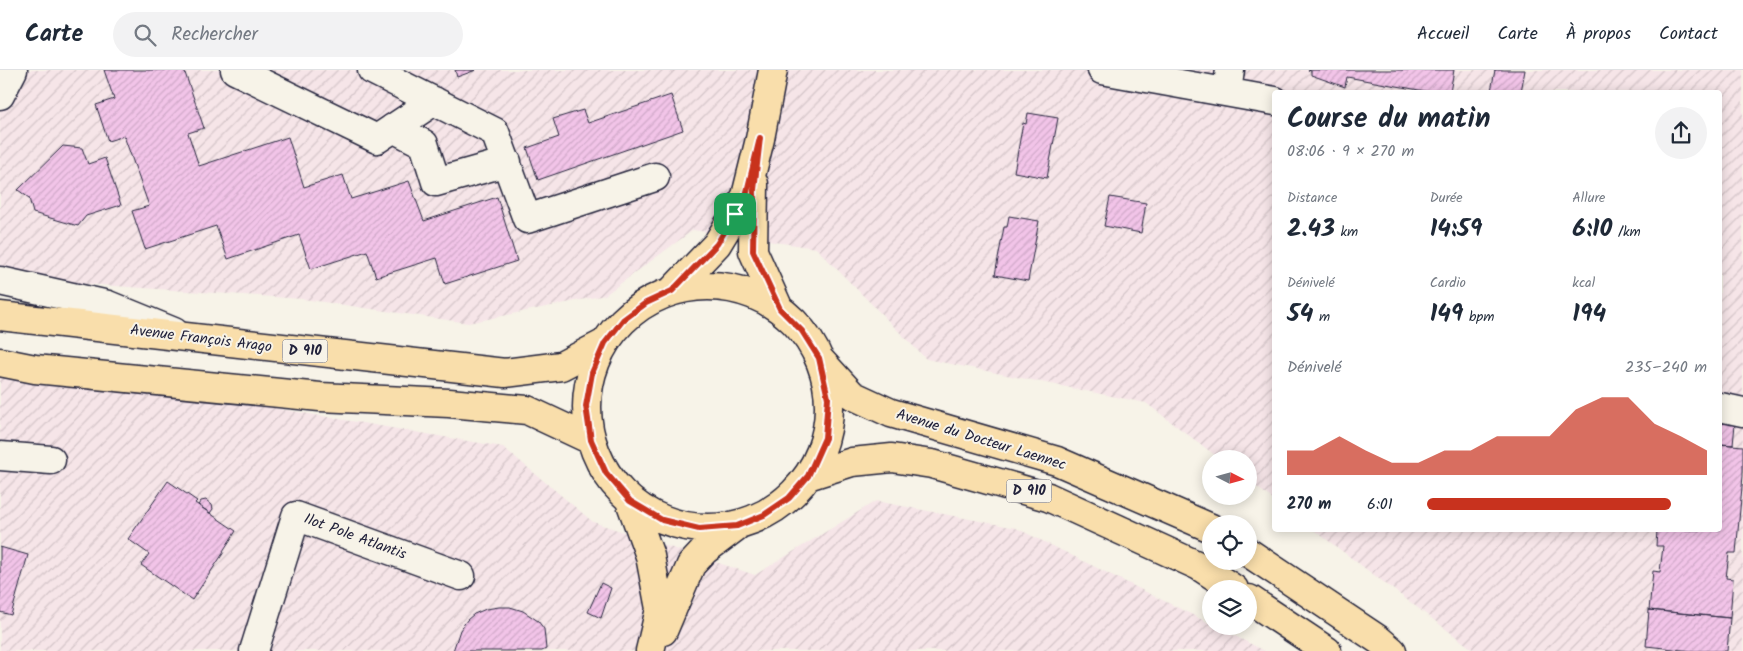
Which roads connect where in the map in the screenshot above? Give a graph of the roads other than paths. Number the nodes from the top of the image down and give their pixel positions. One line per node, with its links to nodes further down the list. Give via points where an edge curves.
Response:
1 (13, 70): 7 (street)
2 (235, 70): 10 (street, via 377,139)
3 (372, 70): 9 (street)
4 (773, 70): 11 (main road)
5 (1109, 71): 6 (street)
6 (1228, 81): 8 (street)
7 (0, 95)
8 (1272, 100)
9 (434, 101): 10 (street); 12 (street, via 495,132)
10 (393, 128): 12 (street, via 424,144 436,182)
11 (760, 138): 15 (main road, via 746,196 717,244); 16 (main road, via 754,190 753,251)
12 (506, 162): 13 (street, via 527,219)
13 (655, 178)
14 (0, 281): 18 (street, via 108,305)
15 (672, 291): 16 (main road, via 700,286 728,288 755,296); 19 (main road, via 646,303 623,320)
16 (780, 309): 20 (main road, via 802,331)
17 (0, 316): 18 (main road, Avenue François Arago / D 910)
18 (187, 338): 19 (main road, Avenue François Arago / D 910, via 505,373 560,366)
19 (605, 343): 24 (main road, via 592,373 586,406)
20 (819, 358): 27 (main road, via 828,398 826,430); 29 (main road, Avenue du Docteur Laennec / D 910, via 852,395 891,413 1057,461)
21 (0, 363): 24 (main road, via 320,397 527,410)
22 (1722, 407): 23 (street)
23 (1743, 412)
24 (591, 440): 28 (main road, via 606,473)
25 (0, 456): 26 (street)
26 (51, 460)
27 (808, 476): 30 (main road, via 789,498 764,515); 33 (main road, D 910, via 852,462 892,458 941,467 1048,497 1199,566)
28 (630, 501): 30 (main road, via 662,520 699,529); 36 (main road, via 650,556 660,609)
29 (1202, 524)
30 (737, 526): 37 (main road, via 690,565)
31 (1257, 558): 39 (main road)
32 (461, 576): 35 (street, Ilot Pole Atlantis, via 296,516)
33 (1220, 580)
34 (1257, 604): 38 (main road)
35 (254, 651)
36 (650, 651)
37 (654, 651)
38 (1327, 651)
39 (1392, 651)

